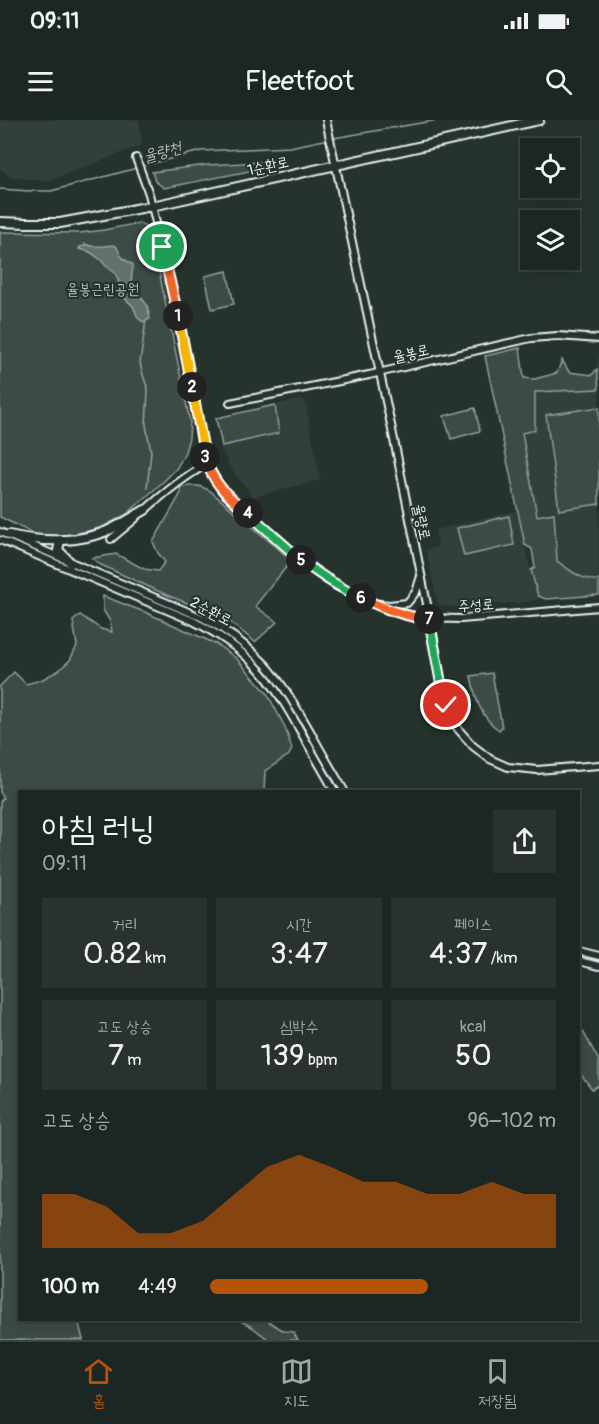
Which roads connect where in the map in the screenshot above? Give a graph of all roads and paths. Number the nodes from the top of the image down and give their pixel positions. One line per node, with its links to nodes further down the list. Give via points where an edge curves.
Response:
1 (326, 120): 4 (street, 율량로)
2 (539, 120): 4 (main road, 1순환로)
3 (136, 158): 5 (street, 주성로)
4 (336, 165): 5 (main road, 1순환로); 8 (street, 율량로)
5 (152, 206): 6 (main road, 1순환로, via 60,223); 10 (street, 주성로)
6 (0, 222)
7 (599, 339): 8 (street, 율봉로, via 531,338)
8 (380, 373): 9 (street, 율봉로); 19 (street, 율량로)
9 (230, 403)
10 (207, 465): 11 (street, via 190,473); 20 (street, 주성로, via 223,492 311,568 336,586)
11 (145, 510): 13 (main road); 15 (street)
12 (0, 532): 14 (street, 2순환로)
13 (99, 534): 15 (main road); 17 (main road)
14 (9, 536): 17 (main road); 18 (street, 2순환로)
15 (111, 538)
16 (0, 540): 24 (street, 2순환로, via 193,621 235,647 272,686)
17 (60, 541): 18 (main road, via 58,550)
18 (71, 562): 25 (street, 2순환로, via 202,618 243,644 280,683)
19 (421, 575): 20 (street, via 416,592 407,603); 22 (street, 율량로)
20 (372, 603): 22 (street, 주성로)
21 (599, 607): 22 (street, 주성로)
22 (430, 619): 23 (street, 율량로, via 446,705 458,729 473,746 508,767 537,770)
23 (599, 765)
24 (334, 790)
25 (344, 790)
26 (580, 951): 27 (street)
27 (599, 956)
28 (580, 961): 29 (street)
29 (599, 966)

